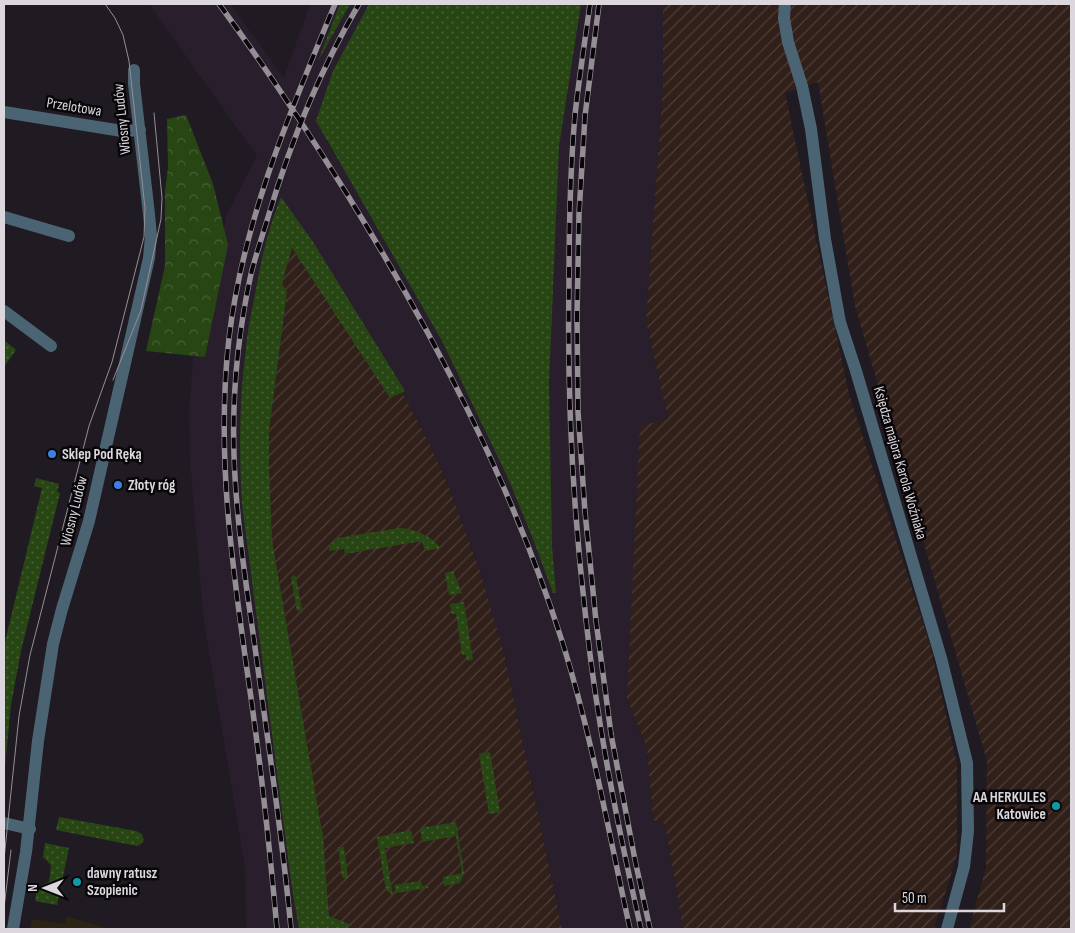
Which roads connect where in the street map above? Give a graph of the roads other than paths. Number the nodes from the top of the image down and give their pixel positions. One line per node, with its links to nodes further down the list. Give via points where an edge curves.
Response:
1 (785, 4): 12 (street, Księdza majora Karola Woźniaka, via 788,42 812,129 825,239 840,322 941,658 967,763 968,831 964,867)
2 (134, 70): 4 (street, Wiosny Ludów)
3 (4, 112): 4 (street, Przelotowa, via 122,132)
4 (140, 130): 10 (street, Wiosny Ludów, via 151,236 149,258 87,530 53,644 38,741)
5 (4, 217): 6 (street)
6 (69, 236)
7 (4, 311): 8 (street)
8 (51, 346)
9 (4, 822): 10 (street)
10 (30, 829): 11 (street, Wiosny Ludów)
11 (13, 929)
12 (947, 929)

